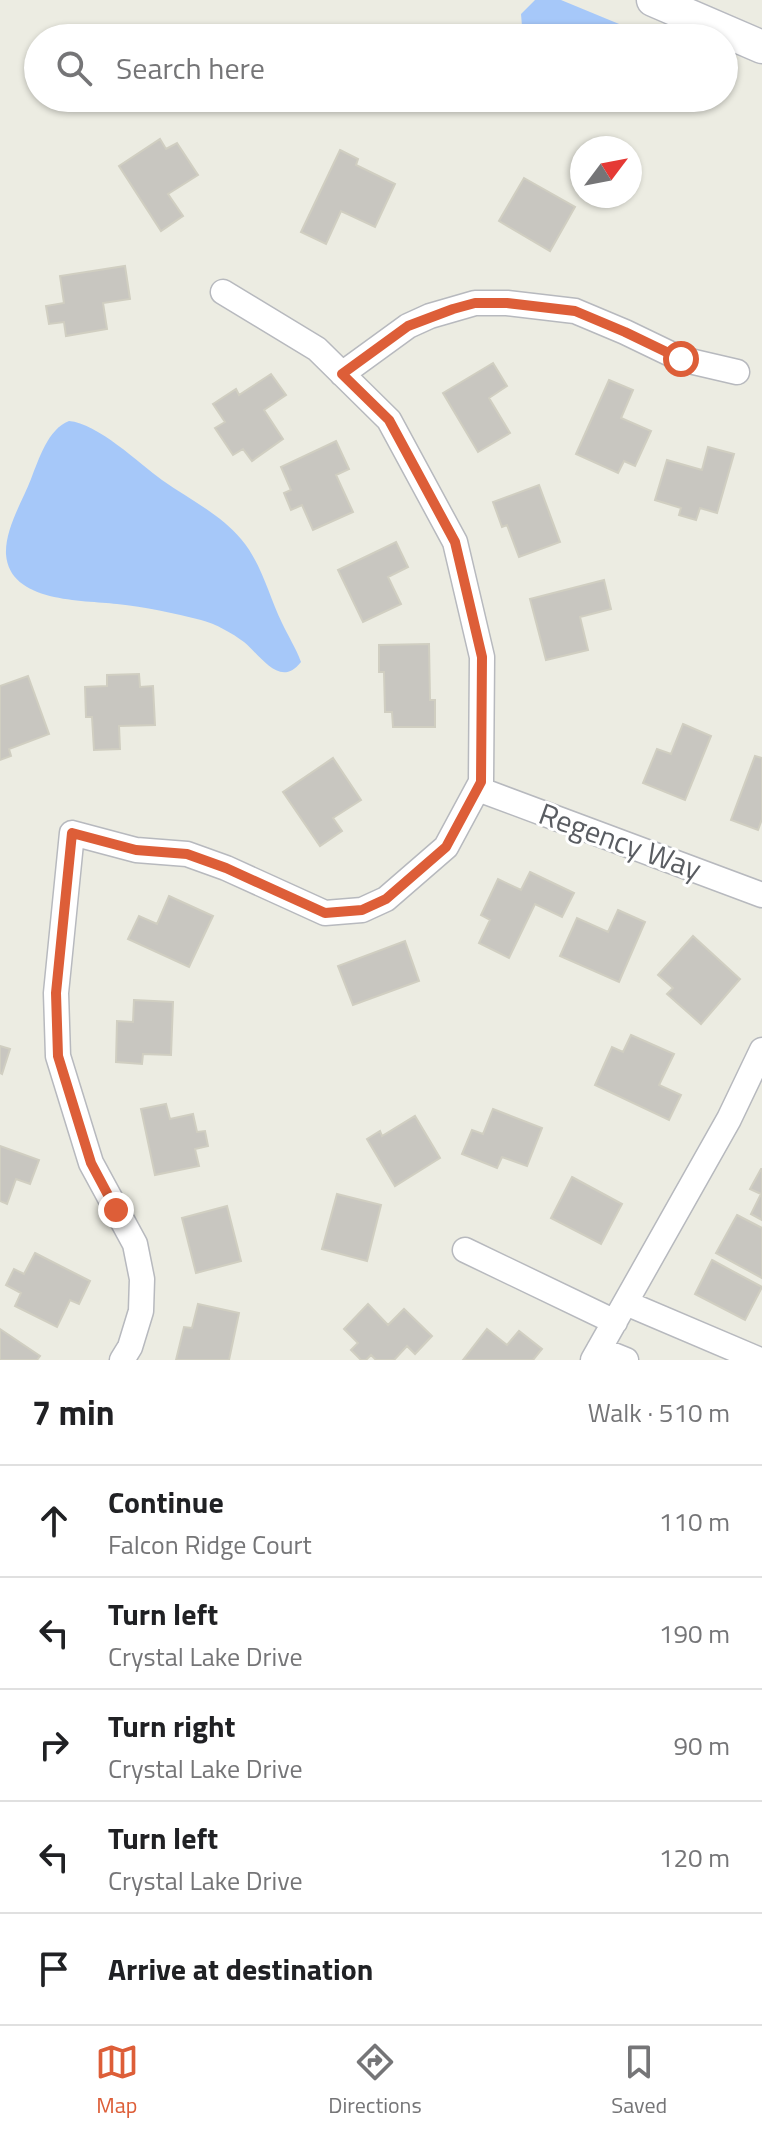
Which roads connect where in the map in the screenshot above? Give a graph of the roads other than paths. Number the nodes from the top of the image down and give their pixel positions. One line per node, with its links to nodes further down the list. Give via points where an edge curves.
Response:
1 (653, 0): 2 (street)
2 (709, 24)
3 (738, 37): 4 (street)
4 (762, 47)
5 (223, 292): 7 (street, via 317,349)
6 (737, 372): 7 (street, via 681,359 575,311 475,303 408,326)
7 (342, 374): 8 (street, via 389,420 455,542 482,657)
8 (478, 789): 9 (street, Regency Way); 14 (street, via 446,847 386,899 362,910 325,913 187,854 136,850 72,833 56,993 58,1056 91,1163 135,1244 141,1311)
9 (762, 895)
10 (762, 1050): 12 (street)
11 (465, 1250): 12 (street)
12 (620, 1313): 13 (street); 16 (street)
13 (596, 1355): 15 (street)
14 (122, 1360)
15 (626, 1360)
16 (760, 1360)

